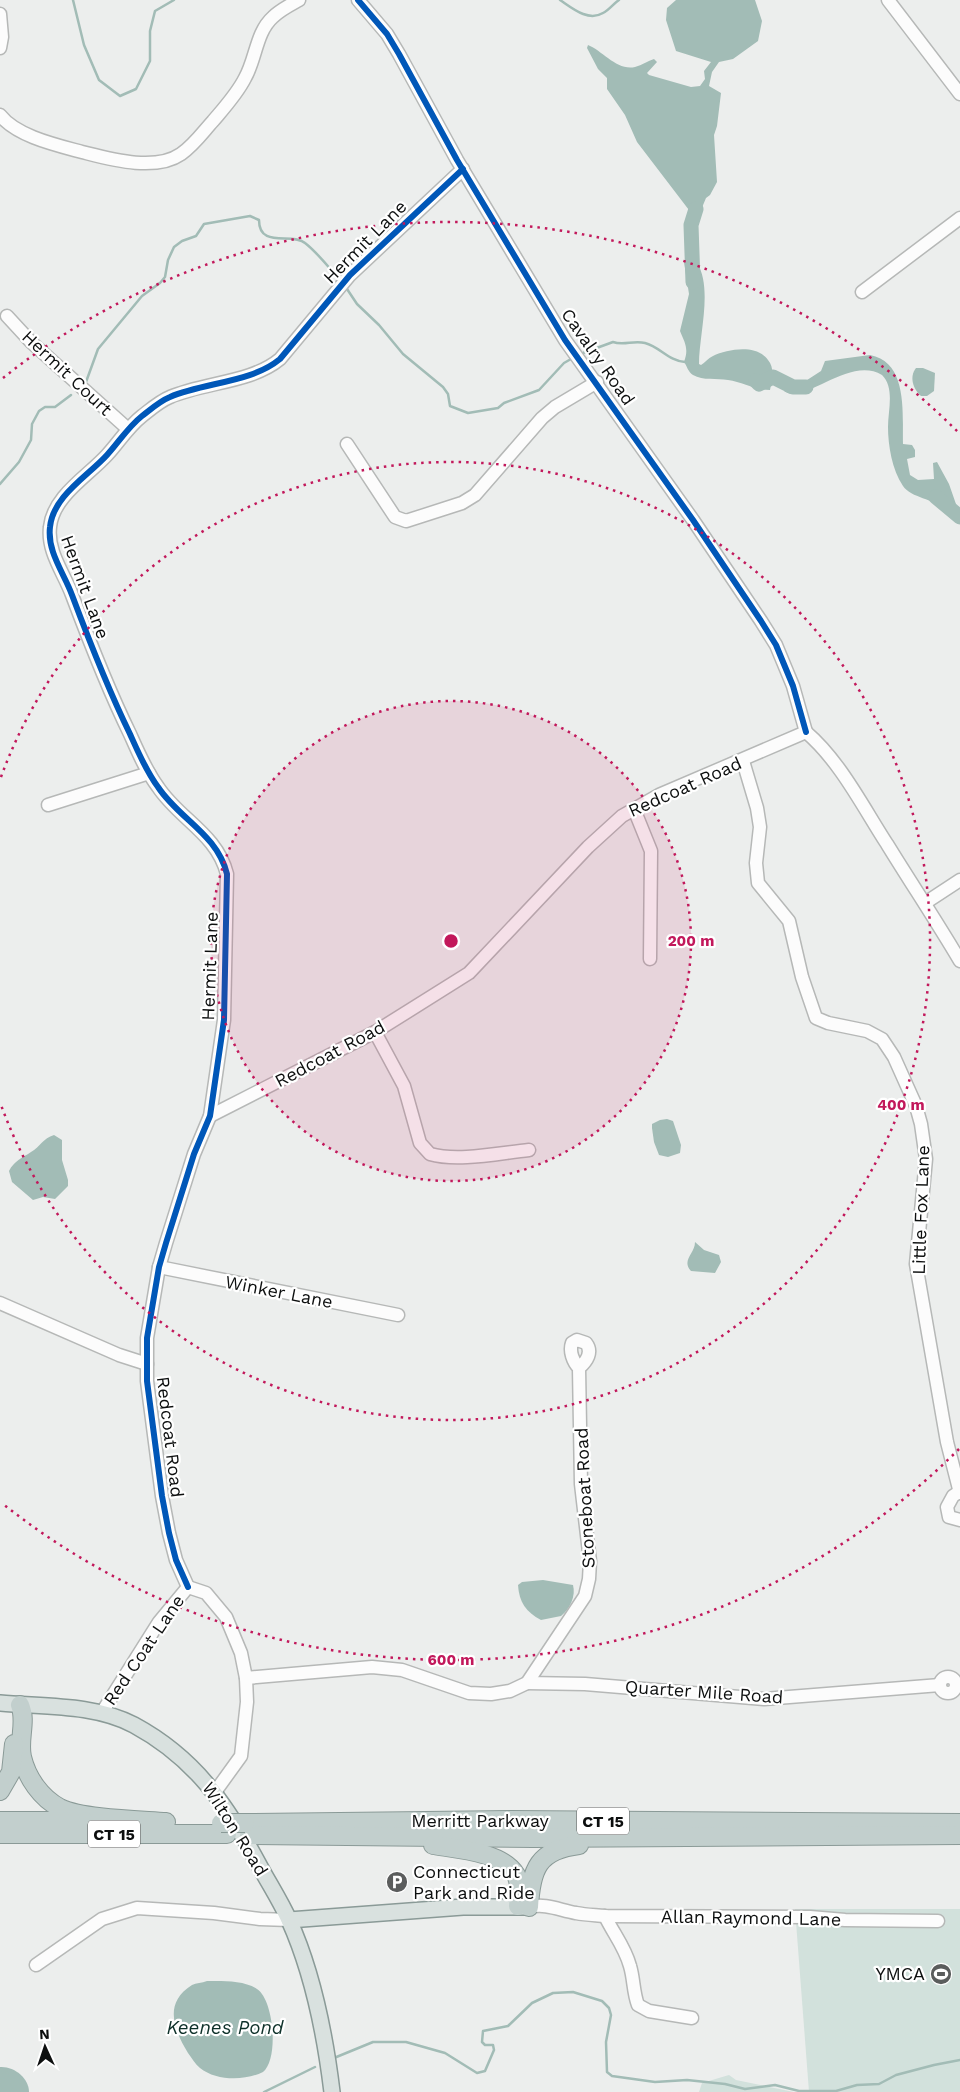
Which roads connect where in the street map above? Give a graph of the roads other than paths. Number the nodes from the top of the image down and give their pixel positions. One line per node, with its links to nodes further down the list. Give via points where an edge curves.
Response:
1 (298, 0): 7 (street, via 273,16 262,30 245,78 229,102 180,155 157,162 121,162 19,131)
2 (358, 0): 8 (street, Cavalry Road, via 387,34)
3 (888, 0): 6 (street)
4 (0, 14): 5 (street)
5 (0, 48)
6 (960, 94)
7 (0, 115)
8 (463, 169): 12 (street, Cavalry Road, via 565,340); 13 (street, Hermit Lane, via 350,275 271,366 170,397)
9 (960, 218): 10 (street)
10 (862, 292)
11 (7, 316): 13 (street, Hermit Court, via 31,342)
12 (596, 382): 14 (street, via 542,418 475,495 462,504 406,521 396,517); 15 (street, Cavalry Road, via 694,520 776,645 793,686)
13 (128, 429): 17 (street, Hermit Lane, via 107,455 64,497 52,518 50,546 99,668)
14 (347, 444)
15 (806, 732): 16 (street, Redcoat Road); 21 (street, via 820,744 863,805)
16 (743, 761): 19 (street, Redcoat Road, via 658,795); 32 (street, Little Fox Lane, via 760,827 756,864 758,882 789,921 816,1018 867,1031 882,1039 894,1057 918,1115 926,1159 916,1264 947,1442)
17 (149, 773): 18 (street); 25 (street, Hermit Lane, via 169,801 213,843 224,861 227,874 224,1020)
18 (48, 804)
19 (634, 809): 22 (street, via 651,851); 24 (street, Redcoat Road, via 588,846 470,973)
20 (960, 880): 21 (street)
21 (925, 902): 23 (street)
22 (650, 959)
23 (960, 962)
24 (375, 1032): 25 (street, Redcoat Road); 26 (street, via 404,1086 420,1143 430,1154 445,1157)
25 (210, 1116): 27 (street, Redcoat Road, via 194,1154)
26 (529, 1150)
27 (159, 1267): 29 (street, Winker Lane); 30 (street, Redcoat Road, via 150,1314)
28 (0, 1303): 30 (street)
29 (398, 1315)
30 (147, 1364): 34 (street, Redcoat Road, via 167,1524 176,1560)
31 (580, 1368): 36 (street, Stoneboat Road, via 580,1484 590,1579 585,1596)
32 (960, 1492): 33 (street, Little Fox Lane, via 953,1496 947,1507 949,1517)
33 (960, 1520)
34 (188, 1587): 35 (street, via 206,1593 226,1617 241,1653); 40 (street, Red Coat Lane, via 159,1622)
35 (246, 1678): 36 (street, via 372,1667 402,1670 469,1693 510,1691); 42 (street, via 247,1702 241,1756)
36 (527, 1683): 37 (street, Quarter Mile Road, via 584,1684 764,1699)
37 (940, 1685)
38 (0, 1703): 39 (main road, Wilton Road)
39 (20, 1704): 40 (main road, Wilton Road, via 82,1709); 41 (highway, via 11,1772); 44 (highway, via 23,1718 21,1753 25,1768 45,1797 61,1808 79,1813)
40 (102, 1714): 42 (main road, Wilton Road, via 132,1724 165,1744 195,1769)
41 (0, 1791)
42 (215, 1792): 54 (main road, Wilton Road)
43 (0, 1820): 44 (highway, Merritt Parkway / CT 15)
44 (166, 1822): 46 (highway, Merritt Parkway / CT 15)
45 (960, 1823): 47 (highway, Merritt Parkway / CT 15, via 512,1820)
46 (224, 1829): 47 (highway, Merritt Parkway / CT 15, bridge); 48 (highway, Merritt Parkway / CT 15)
47 (247, 1829): 50 (highway, Merritt Parkway / CT 15)
48 (0, 1834)
49 (960, 1835): 51 (highway, Merritt Parkway / CT 15)
50 (348, 1836): 51 (highway, Merritt Parkway / CT 15); 52 (highway, via 416,1842 493,1857 508,1865 517,1876)
51 (736, 1837): 52 (highway, via 602,1842 551,1851 533,1873)
52 (523, 1907): 53 (street, Allan Raymond Lane, via 555,1907); 54 (main road, Allan Raymond Lane, via 454,1908)
53 (605, 1916): 55 (street, Allan Raymond Lane); 57 (street, via 626,1954 638,2005 648,2011)
54 (289, 1920): 56 (street, via 137,1908 102,1919); 58 (main road, Wilton Road, via 312,1986)
55 (938, 1921)
56 (36, 1965)
57 (692, 2018)
58 (332, 2092)

